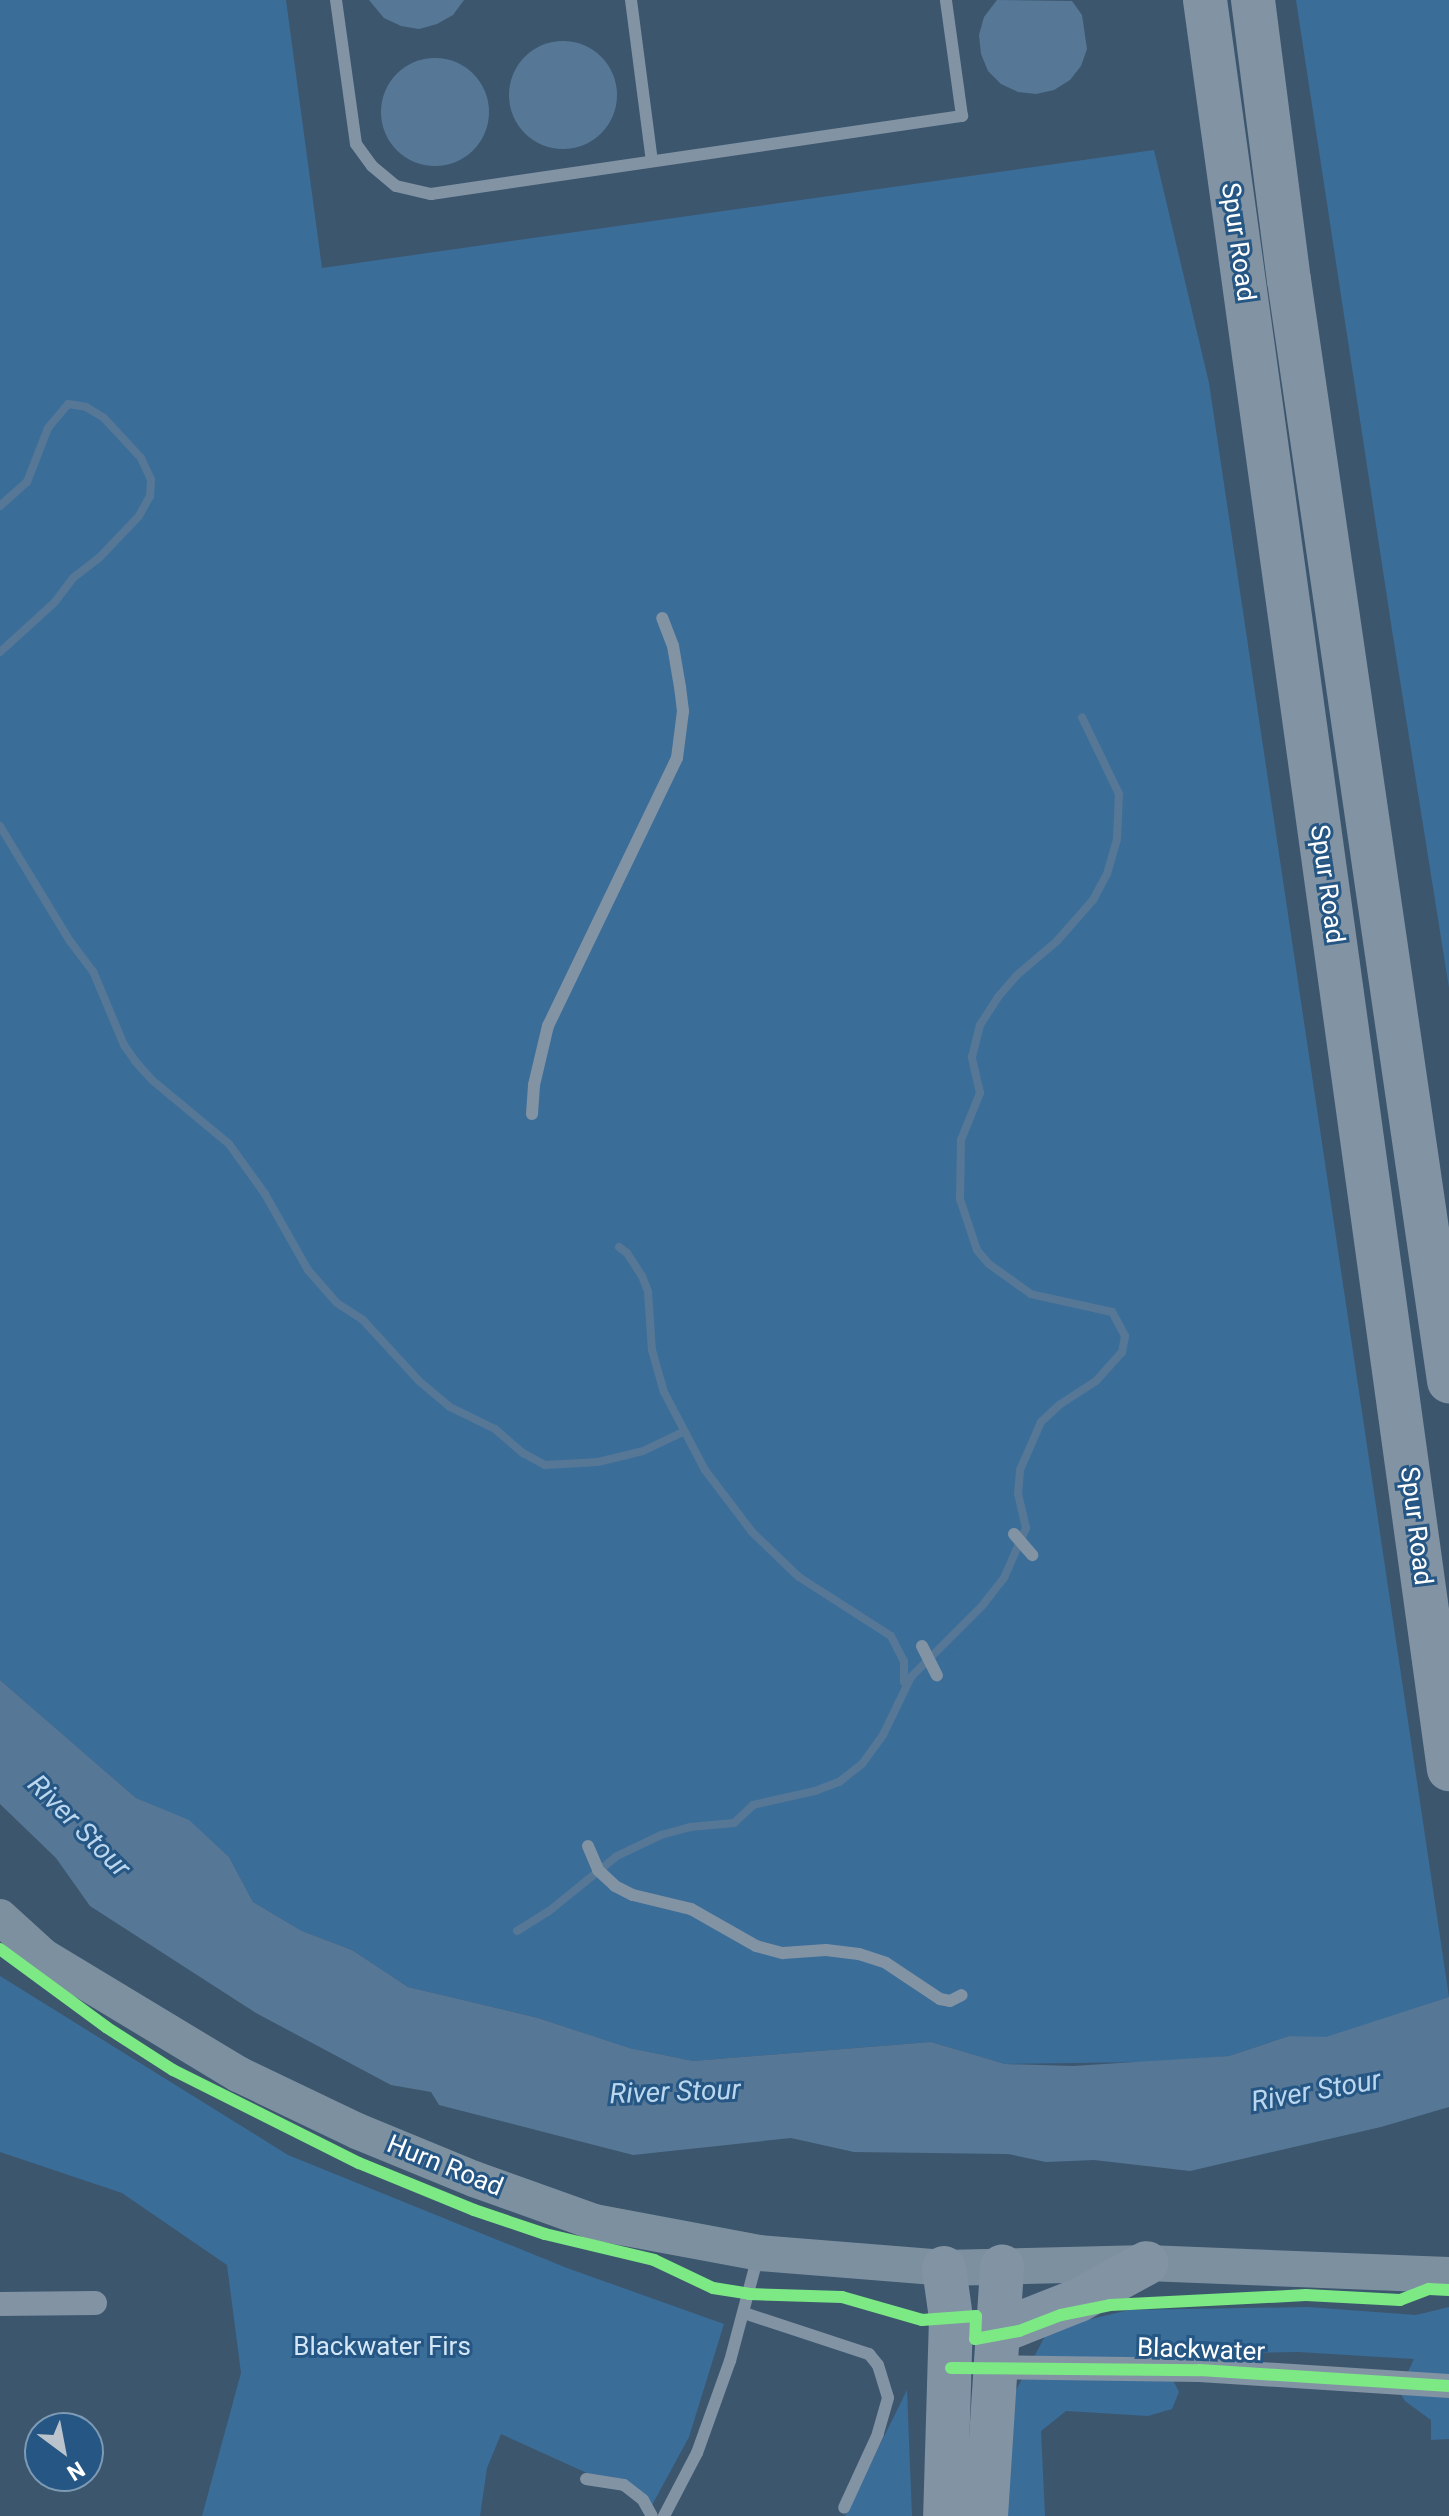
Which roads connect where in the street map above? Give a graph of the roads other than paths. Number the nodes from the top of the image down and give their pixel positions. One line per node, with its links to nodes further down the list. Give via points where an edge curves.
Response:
1 (336, 0): 6 (lane, via 356,144 396,186 431,194)
2 (631, 0): 6 (lane)
3 (946, 0): 6 (lane, via 962,116)
4 (1205, 0): 14 (highway, Spur Road)
5 (1253, 0): 9 (highway, Spur Road)
6 (652, 161)
7 (662, 618): 8 (lane, via 676,656 683,711 677,758 548,1026)
8 (532, 1114)
9 (1449, 1381)
10 (1014, 1534): 11 (lane)
11 (1032, 1555)
12 (922, 1646): 13 (lane)
13 (937, 1675)
14 (1449, 1769)
15 (588, 1846): 17 (lane, via 603,1875 633,1895 691,1909 768,1951 859,1954 886,1963 940,1999)
16 (0, 1917): 18 (main road, Hurn Road, via 44,1957 238,2074 357,2131 594,2222)
17 (962, 1995)
18 (759, 2253): 21 (main road, Hurn Road); 25 (lane)
19 (1147, 2263): 20 (main road, Hurn Road); 22 (main road, Hurn Road); 26 (highway)
20 (1002, 2267): 21 (main road, Hurn Road); 26 (highway)
21 (944, 2268): 26 (highway, via 951,2318)
22 (1439, 2274)
23 (95, 2303): 24 (street)
24 (0, 2304)
25 (744, 2313): 29 (lane, via 869,2354 878,2365 888,2398 878,2434); 31 (lane, via 697,2453)
26 (980, 2356): 27 (street, Blackwater); 32 (highway); 33 (highway)
27 (1449, 2386)
28 (586, 2479): 30 (lane, via 624,2485 643,2500)
29 (844, 2508)
30 (652, 2516)
31 (664, 2516)
32 (945, 2516)
33 (986, 2516)

